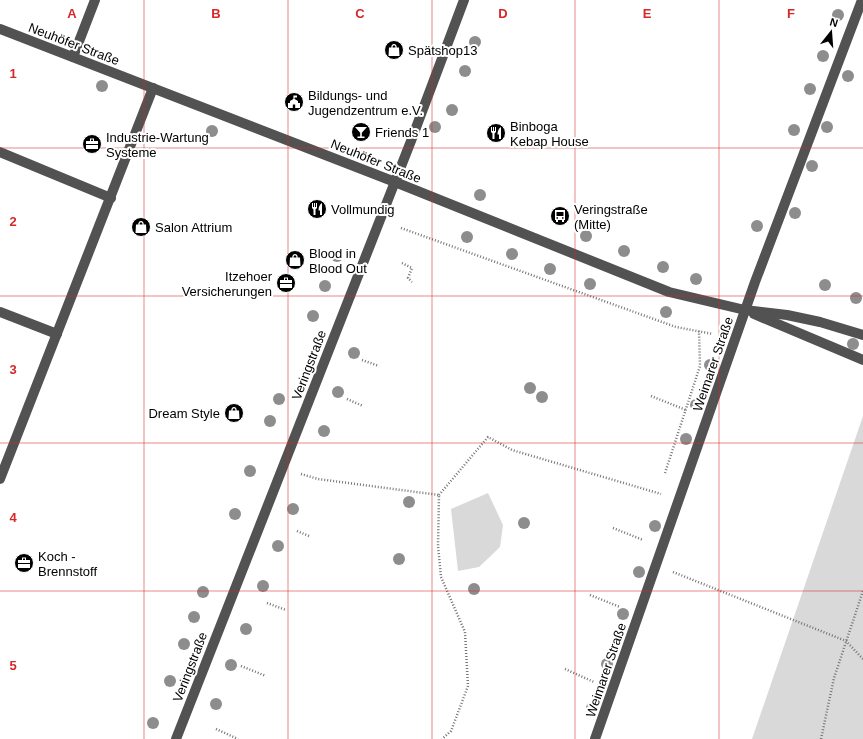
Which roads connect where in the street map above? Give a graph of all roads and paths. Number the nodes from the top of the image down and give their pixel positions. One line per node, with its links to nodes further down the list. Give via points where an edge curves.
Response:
1 (95, 0): 5 (street)
2 (464, 0): 8 (street, Veringstraße)
3 (862, 0): 15 (street, Weimarer Straße)
4 (0, 28): 5 (street, Neuhöfer Straße)
5 (73, 57): 6 (street, Neuhöfer Straße)
6 (153, 88): 8 (street, Neuhöfer Straße); 9 (street)
7 (0, 152): 9 (street)
8 (395, 182): 15 (street, Neuhöfer Straße, via 669,292); 28 (street, Veringstraße)
9 (111, 198): 18 (street)
10 (347, 205): 11 (path)
11 (360, 211)
12 (400, 228): 17 (path, via 676,327)
13 (402, 263): 14 (path, via 412,268 408,278)
14 (412, 282)
15 (745, 310): 20 (street, Neuhöfer Straße, via 800,318 850,330); 22 (street, Neuhöfer Straße); 35 (street, Weimarer Straße)
16 (0, 312): 18 (street)
17 (699, 331): 19 (path); 27 (path, via 700,366)
18 (57, 334): 29 (street)
19 (713, 334)
20 (863, 336)
21 (362, 360): 23 (path)
22 (863, 360)
23 (379, 366)
24 (651, 396): 27 (path)
25 (347, 400): 26 (path)
26 (363, 406)
27 (686, 410): 30 (path)
28 (282, 468): 33 (path, via 318,479); 59 (street, Veringstraße)
29 (0, 479)
30 (663, 480)
31 (661, 487): 32 (path)
32 (659, 494): 33 (path, via 512,450 488,437); 34 (path); 35 (path)
33 (439, 495): 61 (path, via 438,546 442,577 465,632 468,686 451,731)
34 (656, 500)
35 (679, 500): 42 (street, Weimarer Straße)
36 (613, 528): 40 (path)
37 (297, 531): 39 (path)
38 (645, 533): 40 (path)
39 (309, 536)
40 (643, 540): 41 (path)
41 (640, 547)
42 (656, 565): 50 (path); 62 (street, Weimarer Straße)
43 (863, 591): 50 (path)
44 (590, 595): 47 (path)
45 (622, 599): 47 (path)
46 (267, 603): 48 (path)
47 (620, 607): 49 (path)
48 (286, 610)
49 (617, 613)
50 (846, 641): 51 (path); 63 (path, via 834,678)
51 (863, 659)
52 (241, 666): 55 (path)
53 (566, 669): 56 (path)
54 (596, 675): 56 (path)
55 (266, 676)
56 (594, 682): 57 (path)
57 (591, 689)
58 (216, 729): 60 (path)
59 (176, 739)
60 (238, 739)
61 (442, 739)
62 (595, 739)
63 (821, 739)

